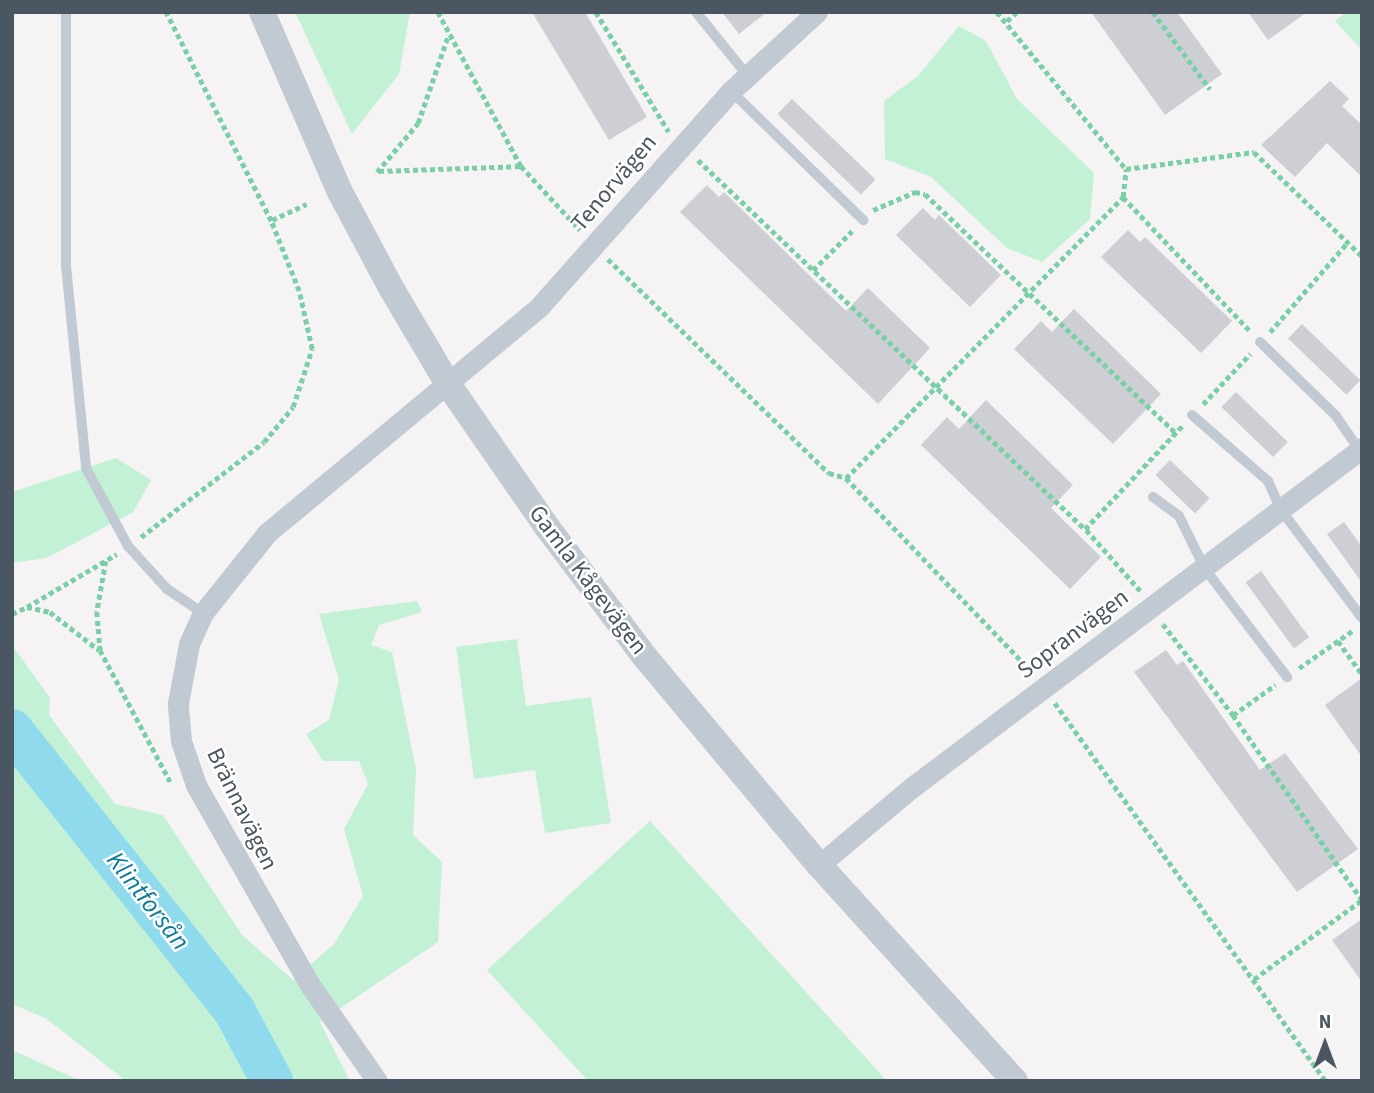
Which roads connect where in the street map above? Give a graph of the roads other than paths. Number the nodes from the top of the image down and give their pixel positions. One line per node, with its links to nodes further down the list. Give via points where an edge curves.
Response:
1 (66, 12): 15 (lane, via 66,266 86,468 128,546 167,589)
2 (262, 12): 9 (street, Gamla Kågevägen, via 339,190)
3 (696, 12): 5 (lane)
4 (817, 12): 5 (street, Tenorvägen)
5 (747, 75): 6 (street, Tenorvägen)
6 (731, 91): 7 (lane); 9 (street, Tenorvägen, via 540,306)
7 (863, 220)
8 (1260, 342): 11 (lane, via 1336,416)
9 (448, 384): 15 (street, Brännavägen, via 267,533); 18 (street, Gamla Kågevägen, via 645,657)
10 (1192, 415): 13 (lane, via 1268,481)
11 (1361, 451): 13 (street, Sopranvägen)
12 (1153, 497): 14 (lane, via 1180,516)
13 (1282, 510): 14 (street, Sopranvägen); 16 (lane)
14 (1205, 569): 17 (lane); 18 (street, Sopranvägen, via 911,788)
15 (203, 613): 19 (street, Brännavägen, via 181,670 178,703 181,741 196,785 310,985)
16 (1362, 618)
17 (1287, 677)
18 (819, 865): 20 (street, Gamla Kågevägen)
19 (377, 1081)
20 (1015, 1081)

